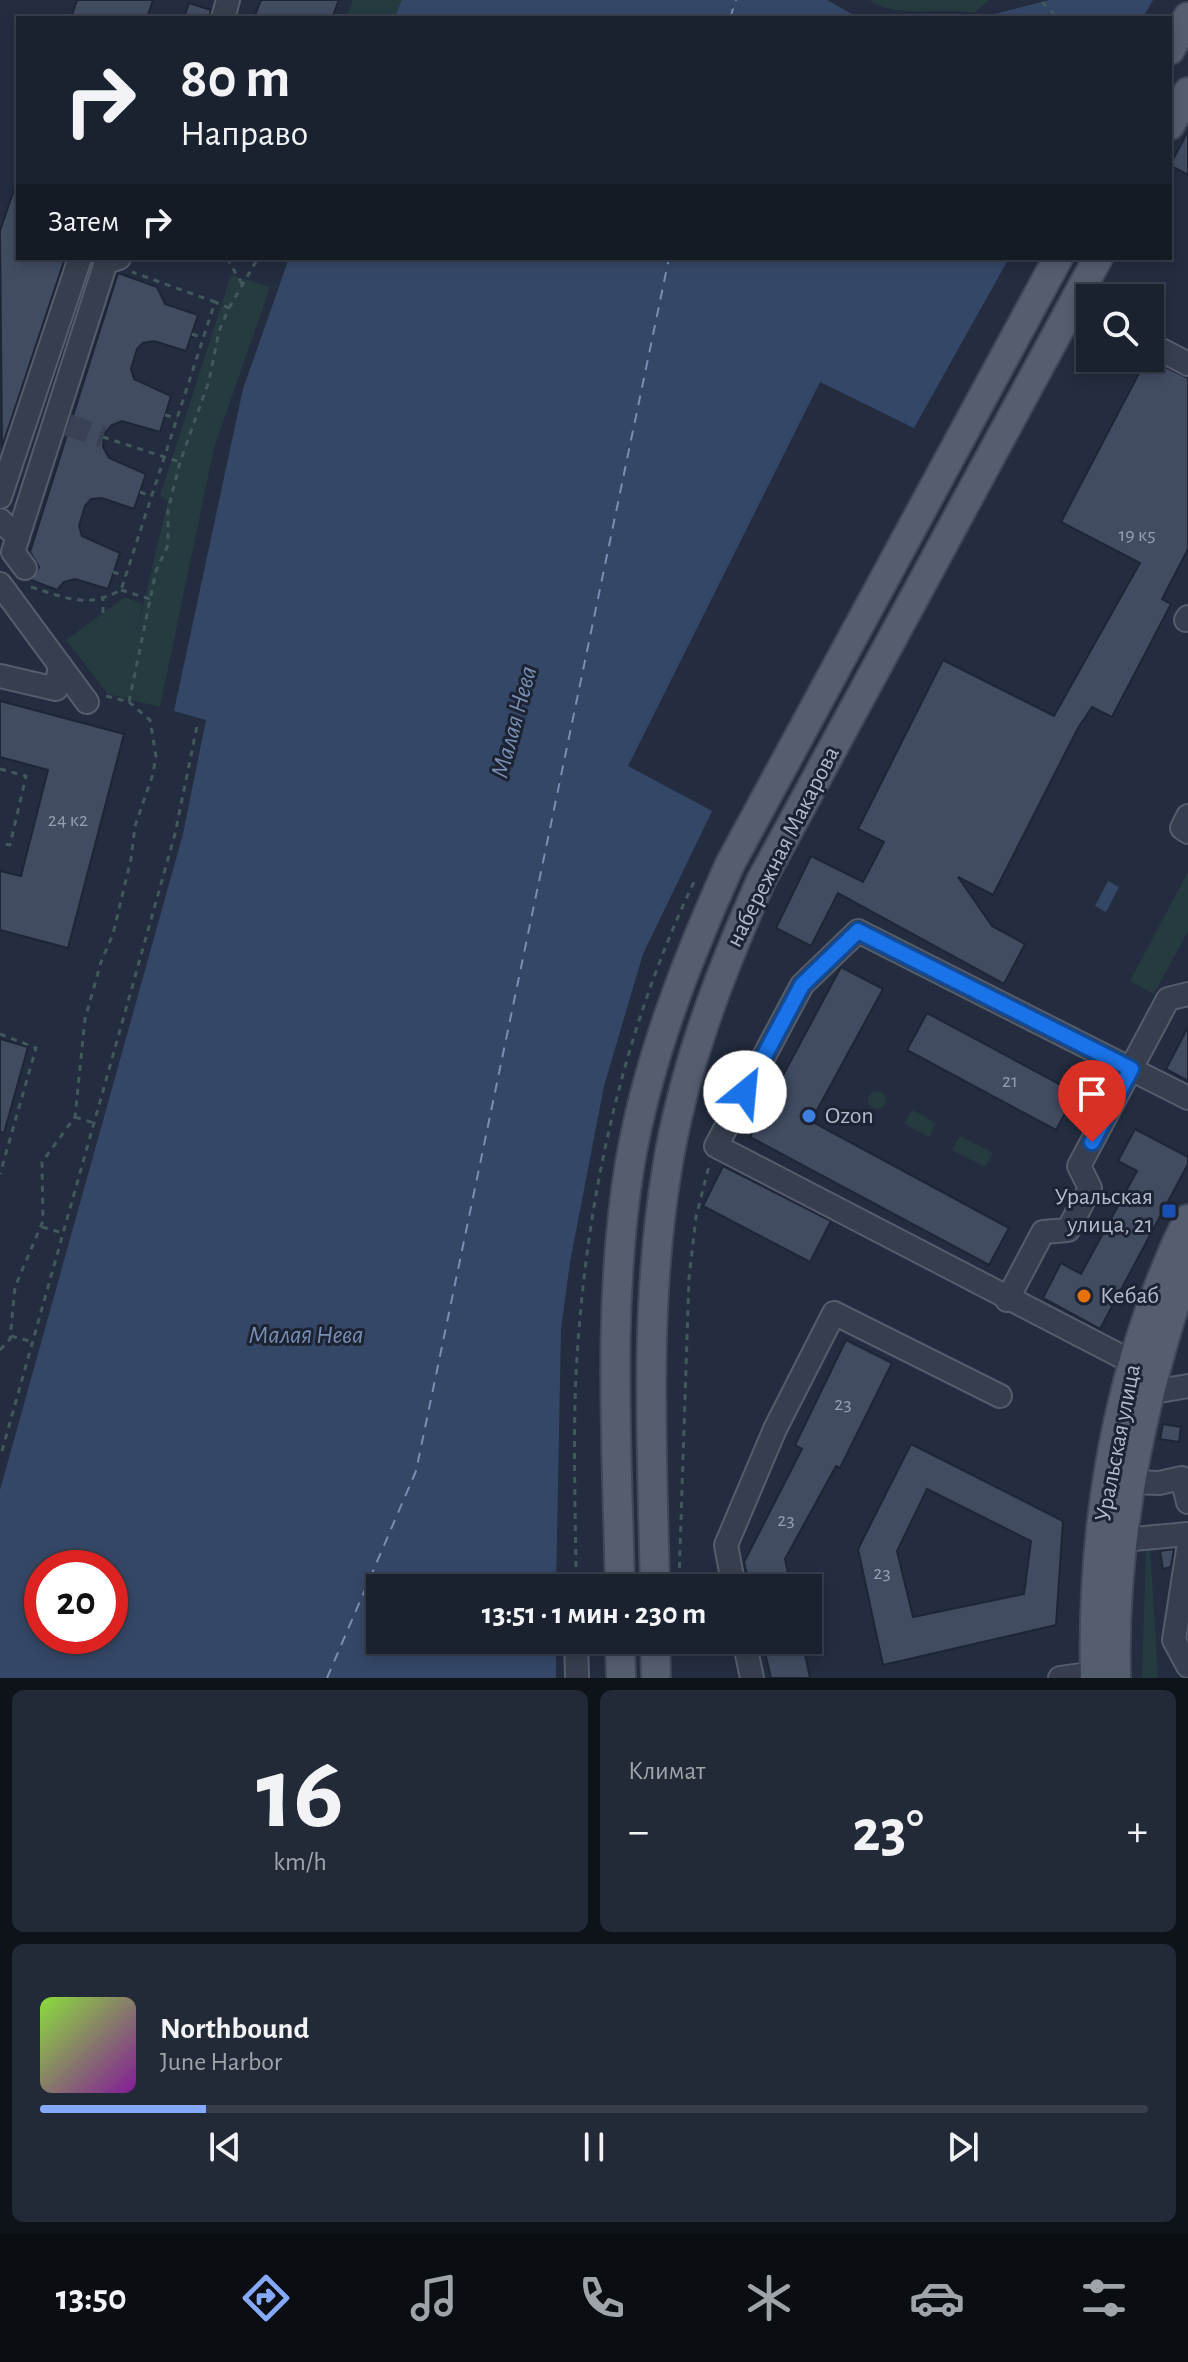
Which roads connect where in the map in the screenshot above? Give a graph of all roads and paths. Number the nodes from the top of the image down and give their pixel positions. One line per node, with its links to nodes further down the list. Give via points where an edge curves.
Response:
1 (1042, 2): 2 (path)
2 (1056, 16)
3 (1188, 17): 4 (main road)
4 (1172, 46)
5 (1188, 92): 6 (main road)
6 (1172, 121)
7 (79, 260): 27 (lane)
8 (228, 260): 13 (path)
9 (257, 260): 13 (path)
10 (1057, 260): 73 (main road, набережная Макарова, via 718,890 668,1015 643,1099 621,1231 616,1309)
11 (1097, 260): 74 (main road, набережная Макарова, via 756,893 727,957 679,1108 657,1235 651,1310)
12 (110, 270): 14 (path); 29 (lane, via 62,423)
13 (242, 284): 15 (path)
14 (215, 302): 15 (path); 17 (path)
15 (229, 308): 24 (path)
16 (192, 334): 17 (path)
17 (203, 338): 21 (path)
18 (1164, 351): 19 (lane)
19 (1188, 364)
20 (165, 415): 21 (path)
21 (177, 418): 23 (path)
22 (103, 437): 23 (path)
23 (164, 457): 24 (path); 26 (path)
24 (180, 462): 36 (path, via 168,510 168,545)
25 (140, 492): 26 (path)
26 (151, 496): 31 (path)
27 (0, 497)
28 (0, 520): 29 (lane)
29 (18, 537): 32 (lane, via 13,552)
30 (113, 572): 31 (path)
31 (125, 576): 34 (path)
32 (28, 577): 35 (path, via 84,603)
33 (0, 584): 38 (lane)
34 (121, 590): 35 (path); 36 (path)
35 (103, 599): 37 (path)
36 (150, 599): 40 (path)
37 (103, 613)
38 (60, 665): 39 (lane, via 56,689); 41 (lane)
39 (0, 676)
40 (131, 695)
41 (87, 702)
42 (129, 702): 52 (path, via 150,720 156,756 113,934 85,1019)
43 (197, 726): 53 (path, via 175,834)
44 (0, 769): 47 (path, via 26,776 10,845)
45 (1188, 816): 46 (lane, via 1182,828)
46 (1188, 832)
47 (0, 843)
48 (1188, 994): 50 (lane, via 1168,999)
49 (0, 1034): 55 (path, via 36,1048)
50 (1131, 1069): 51 (lane); 54 (lane, via 858,931 802,985); 60 (lane, via 1079,1166 1090,1188 1068,1230 1043,1232)
51 (1188, 1098)
52 (75, 1117): 53 (path); 57 (path, via 42,1162)
53 (94, 1123): 58 (path)
54 (716, 1146): 60 (lane); 75 (path, via 703,1180 689,1278)
55 (0, 1174)
56 (1188, 1219): 64 (main road, Уральская улица)
57 (42, 1227): 58 (path); 61 (path, via 19,1275)
58 (63, 1233): 62 (path)
59 (1188, 1263): 64 (main road, Уральская улица)
60 (1007, 1300): 64 (lane)
61 (11, 1336): 62 (path); 63 (path)
62 (33, 1342): 67 (path)
63 (0, 1350)
64 (1139, 1378): 65 (lane); 68 (main road, Уральская улица); 82 (main road, Уральская улица, via 1101,1533 1095,1609)
65 (1188, 1386)
66 (1000, 1396): 76 (lane, via 834,1313 775,1429 726,1545)
67 (2, 1451)
68 (1129, 1482): 69 (lane, via 1182,1478); 71 (main road, Уральская улица)
69 (1188, 1502)
70 (1188, 1534): 71 (lane)
71 (1123, 1540): 82 (main road, Уральская улица)
72 (1188, 1550): 81 (lane, via 1174,1640)
73 (620, 1574)
74 (655, 1574)
75 (679, 1574)
76 (731, 1574)
77 (576, 1654): 83 (lane)
78 (620, 1654): 84 (main road)
79 (655, 1654): 85 (main road)
80 (747, 1654): 86 (lane)
81 (1188, 1666)
82 (1102, 1676): 87 (lane)
83 (577, 1678)
84 (621, 1678)
85 (656, 1678)
86 (752, 1678)
87 (1060, 1678)

